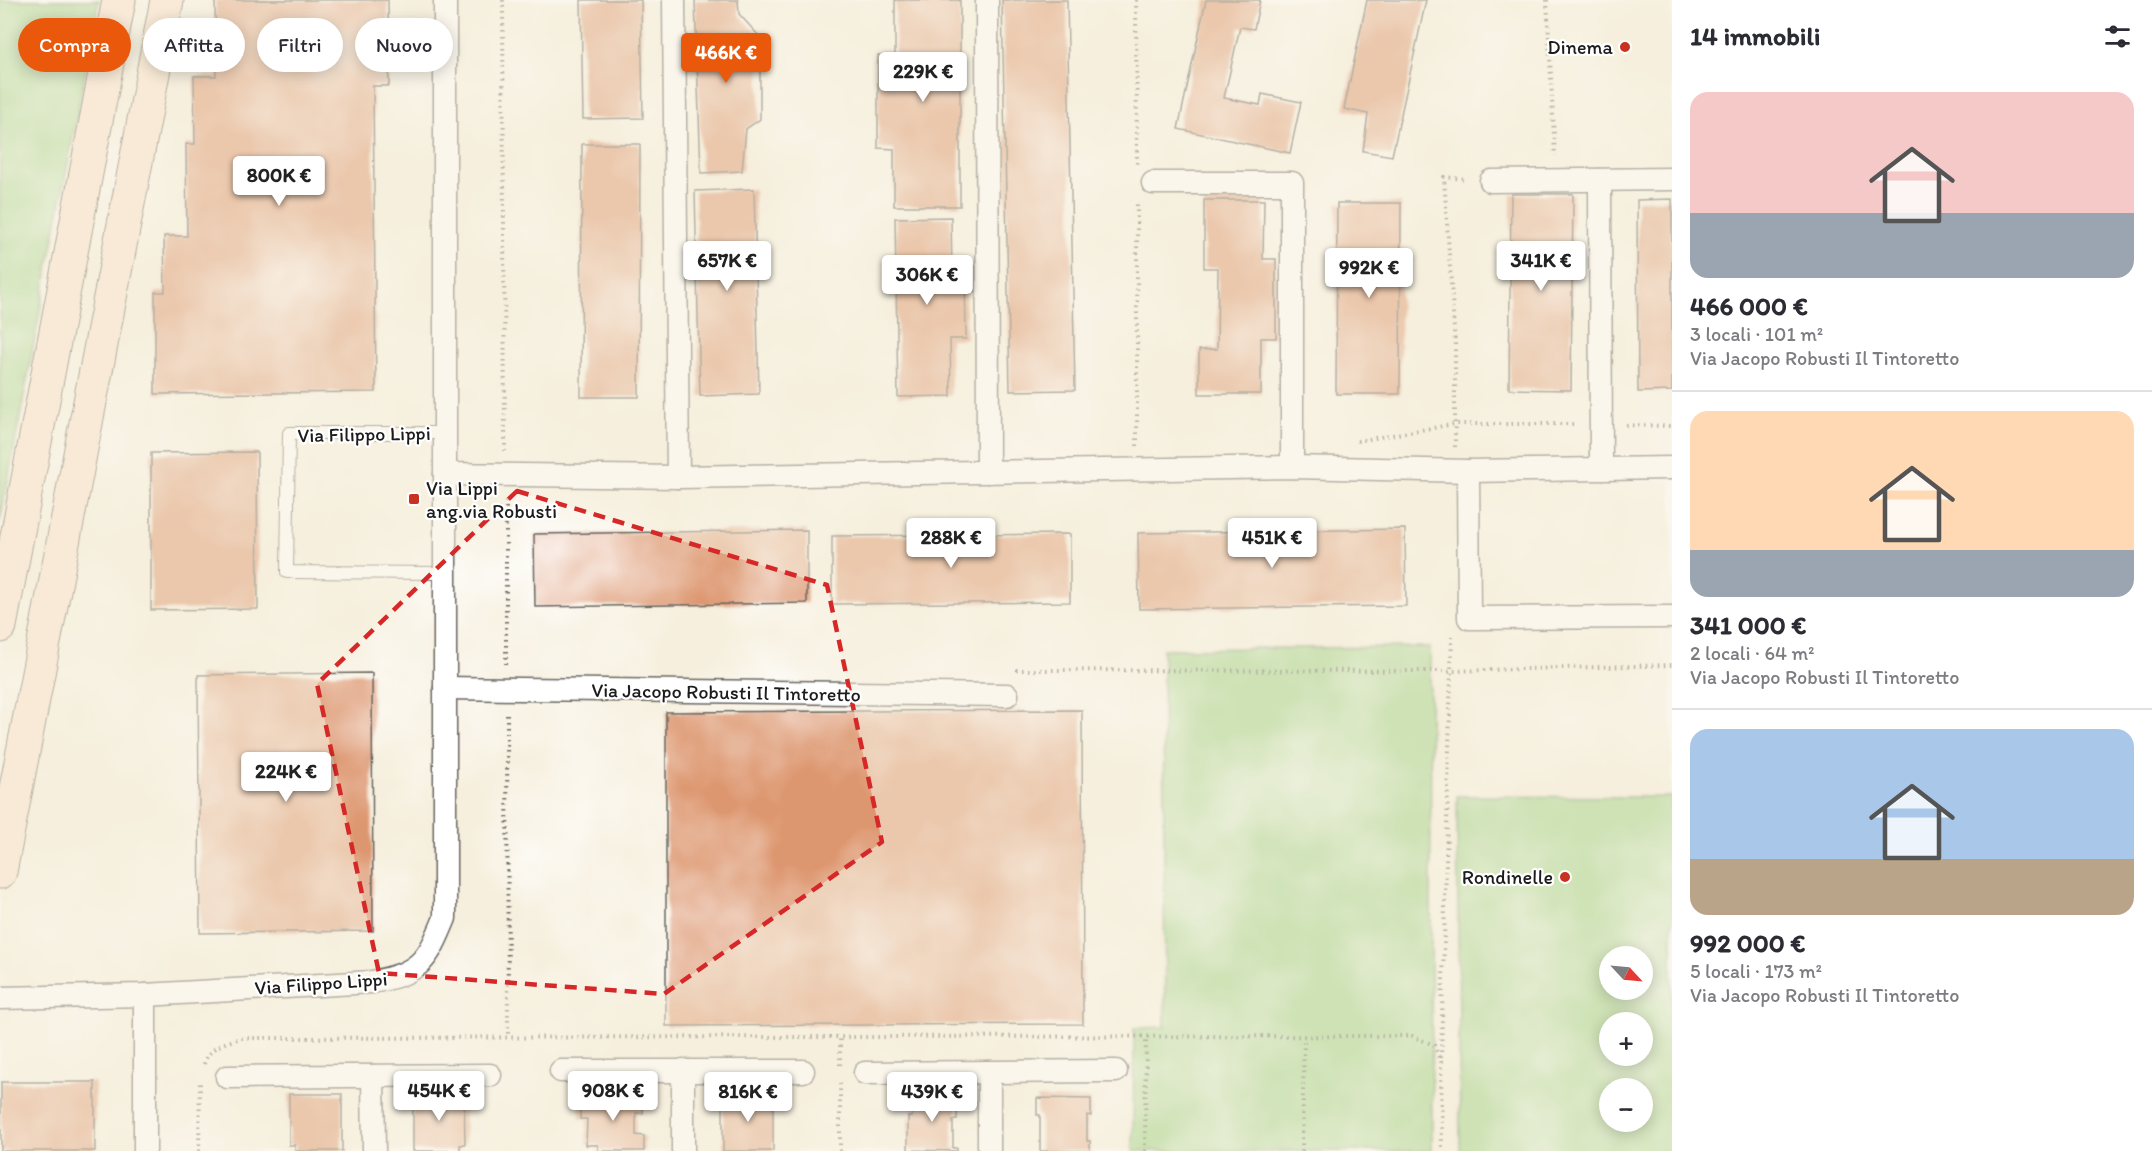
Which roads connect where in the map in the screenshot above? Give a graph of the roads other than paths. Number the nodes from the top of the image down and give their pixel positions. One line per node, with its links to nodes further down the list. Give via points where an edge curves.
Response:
1 (120, 0): 20 (street)
2 (167, 0): 23 (street)
3 (445, 0): 10 (street, Via Filippo Lippi)
4 (674, 0): 17 (street)
5 (987, 0): 15 (street)
6 (1672, 179): 7 (street)
7 (1600, 180): 8 (street); 12 (street)
8 (1491, 181)
9 (1153, 183): 11 (street, via 1292,183)
10 (445, 432): 16 (street, Via Filippo Lippi); 18 (lane, Via Filippo Lippi, via 289,433 287,572)
11 (1292, 467): 14 (street); 15 (street)
12 (1601, 468): 13 (street); 14 (street)
13 (1672, 468)
14 (1462, 471): 19 (street, via 1469,618)
15 (988, 472): 17 (street)
16 (445, 474): 17 (street); 18 (street, Via Filippo Lippi)
17 (678, 477)
18 (445, 573): 21 (street, Via Filippo Lippi)
19 (1672, 617)
20 (0, 626)
21 (445, 688): 22 (street, Via Jacopo Robusti Il Tintoretto); 24 (street, Via Filippo Lippi, via 445,918 422,963 401,977 372,982)
22 (1007, 695)
23 (0, 872)
24 (145, 995): 25 (street, Via Filippo Lippi); 35 (street)
25 (0, 998)
26 (683, 1070): 27 (street); 28 (street); 37 (street)
27 (561, 1071)
28 (802, 1071)
29 (1116, 1071): 30 (street)
30 (989, 1072): 31 (street); 38 (street)
31 (865, 1073)
32 (490, 1075): 33 (street)
33 (373, 1076): 34 (street); 36 (street)
34 (227, 1077)
35 (145, 1151)
36 (374, 1151)
37 (683, 1151)
38 (989, 1151)

